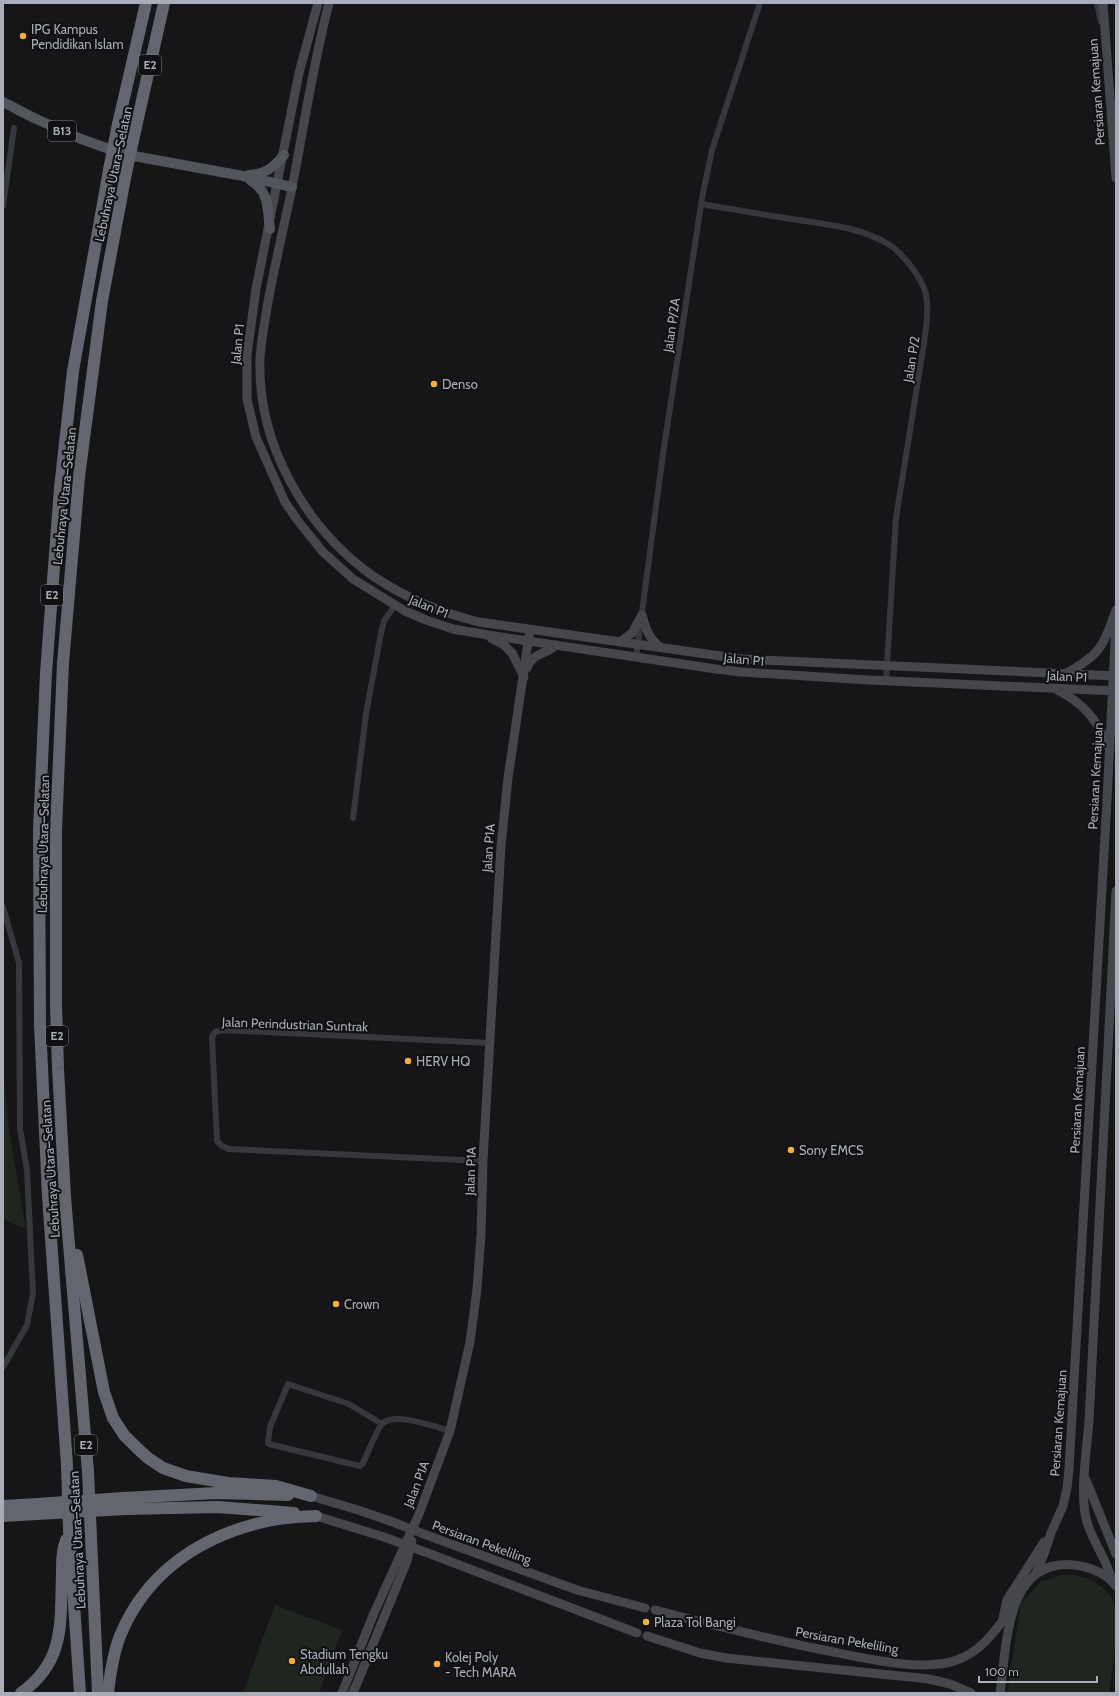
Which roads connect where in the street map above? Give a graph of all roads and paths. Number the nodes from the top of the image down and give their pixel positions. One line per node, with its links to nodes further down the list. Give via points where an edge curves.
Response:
1 (146, 3): 59 (highway, Lebuhraya Utara–Selatan / E2, bridge, via 108,170 73,371 60,488 46,673 39,830 41,1048)
2 (164, 3): 47 (highway, Lebuhraya Utara–Selatan / E2, bridge, via 126,173 102,301 79,477 63,663 56,830 56,1005)
3 (318, 3): 11 (main road, Jalan P1, via 300,73)
4 (329, 3): 16 (main road, Jalan P1, via 321,32)
5 (760, 3): 17 (street, Jalan P/2A, via 712,150)
6 (1097, 3): 8 (street)
7 (1103, 3): 8 (main road, Persiaran Kemajuan)
8 (1105, 39): 13 (main road, Persiaran Kemajuan)
9 (3, 102): 12 (main road, B13, via 81,139 123,154)
10 (14, 128): 15 (street)
11 (284, 155): 12 (main road, via 270,169 259,174); 14 (main road, Jalan P1)
12 (243, 176): 14 (main road, B13); 19 (main road, via 260,187 265,194)
13 (1116, 178)
14 (278, 184): 16 (main road, B13); 19 (main road, Jalan P1)
15 (4, 186): 18 (street)
16 (292, 187): 24 (main road, Jalan P1, via 270,292 260,358 260,385 266,418 275,451 290,479 328,535 374,577 417,600 455,614 480,622)
17 (701, 204): 22 (street, Jalan P/2A, via 664,447); 32 (street, Jalan P/2, via 835,226 867,234 890,244 900,254 916,274 926,293 928,318 896,518)
18 (3, 206)
19 (270, 229): 20 (main road, Jalan P1, via 256,289 247,355 247,399 256,437 285,502 312,539 353,579)
20 (396, 605): 25 (main road, Jalan P1, via 426,620); 40 (street, via 384,621 381,633 366,714)
21 (1116, 610): 33 (main road, via 1097,652)
22 (642, 615): 27 (main road, via 632,633); 28 (street, Jalan P/2A); 30 (main road, via 652,640)
23 (1116, 622): 34 (main road, Persiaran Kemajuan)
24 (530, 629): 26 (main road, Jalan P1A); 27 (main road, Jalan P1)
25 (488, 636): 26 (main road, Jalan P1); 35 (main road, via 512,653)
26 (529, 641): 29 (main road, Jalan P1); 35 (main road, Jalan P1A)
27 (620, 642): 28 (main road, Jalan P1)
28 (638, 644): 30 (main road, Jalan P1); 31 (street, Jalan P/2A)
29 (556, 645): 31 (main road, Jalan P1); 35 (main road, via 534,656)
30 (661, 648): 32 (main road, Jalan P1, via 742,659)
31 (636, 657): 36 (main road, Jalan P1, via 741,672)
32 (887, 666): 33 (main road, Jalan P1); 36 (street, Jalan P/2)
33 (1065, 674): 34 (main road, Jalan P1)
34 (1115, 676): 38 (main road, Persiaran Kemajuan)
35 (524, 677): 45 (main road, Jalan P1A, via 508,778 501,846)
36 (886, 680): 37 (main road, Jalan P1)
37 (1053, 688): 38 (main road, Jalan P1); 39 (main road, via 1077,702 1092,716)
38 (1114, 691): 39 (main road, Persiaran Kemajuan)
39 (1110, 751): 43 (main road, Persiaran Kemajuan)
40 (353, 818)
41 (1116, 890): 44 (main road)
42 (3, 909): 48 (street, via 19,963 20,1129 27,1170 33,1294 27,1325)
43 (1098, 963): 44 (street); 60 (main road, Persiaran Kemajuan, via 1069,1469 1062,1506)
44 (1114, 963): 51 (main road)
45 (490, 1043): 46 (main road, Jalan P1A); 46 (street, Jalan Perindustrian Suntrak, via 222,1030 212,1036 217,1141 222,1146 229,1149)
46 (483, 1161): 50 (main road, Jalan P1A, via 477,1289 470,1342)
47 (65, 1197): 52 (highway, via 104,1392 113,1418 124,1434 148,1458 173,1472 206,1480 276,1486); 73 (highway, Lebuhraya Utara–Selatan / E2, via 88,1471)
48 (3, 1367)
49 (382, 1424): 49 (street, via 360,1466 268,1443 270,1427 288,1384 349,1404); 50 (street, via 391,1418 410,1420)
50 (450, 1431): 56 (main road, Jalan P1A)
51 (1085, 1477): 61 (main road); 63 (main road, via 1086,1521 1106,1561)
52 (311, 1496): 53 (highway, via 216,1493); 65 (main road, Persiaran Pekeliling, bridge, via 390,1521 577,1590)
53 (124, 1504): 55 (highway, bridge); 58 (highway, via 283,1511)
54 (3, 1506): 55 (highway)
55 (37, 1509): 57 (highway)
56 (419, 1514): 75 (main road, Jalan P1A, via 374,1613); 76 (main road, via 407,1561)
57 (3, 1516)
58 (316, 1516): 68 (main road, bridge, via 384,1537); 74 (highway, via 282,1519 250,1526 196,1547 170,1566 148,1590 130,1616 120,1638)
59 (69, 1530): 71 (highway, via 62,1564 60,1631 48,1664 36,1680); 72 (highway, Lebuhraya Utara–Selatan / E2)
60 (1051, 1533): 62 (main road, Persiaran Kemajuan); 67 (main road, via 1007,1600)
61 (1116, 1554)
62 (1036, 1573): 63 (main road, via 1059,1565 1077,1565 1095,1570); 64 (main road, via 1022,1589)
63 (1114, 1584)
64 (1015, 1604): 67 (main road, Persiaran Pekeliling); 79 (main road)
65 (645, 1608)
66 (655, 1610): 67 (main road, Persiaran Pekeliling, via 783,1642 863,1658 913,1664 944,1663 968,1655 978,1649)
67 (1003, 1619)
68 (637, 1633)
69 (648, 1636): 70 (main road, Persiaran Pekeliling, via 700,1653 726,1658 924,1679)
70 (956, 1686): 77 (main road); 78 (main road, Persiaran Pekeliling)
71 (21, 1693)
72 (80, 1693)
73 (98, 1693)
74 (108, 1693)
75 (342, 1693)
76 (353, 1693)
77 (963, 1693)
78 (971, 1693)
79 (1000, 1693)

